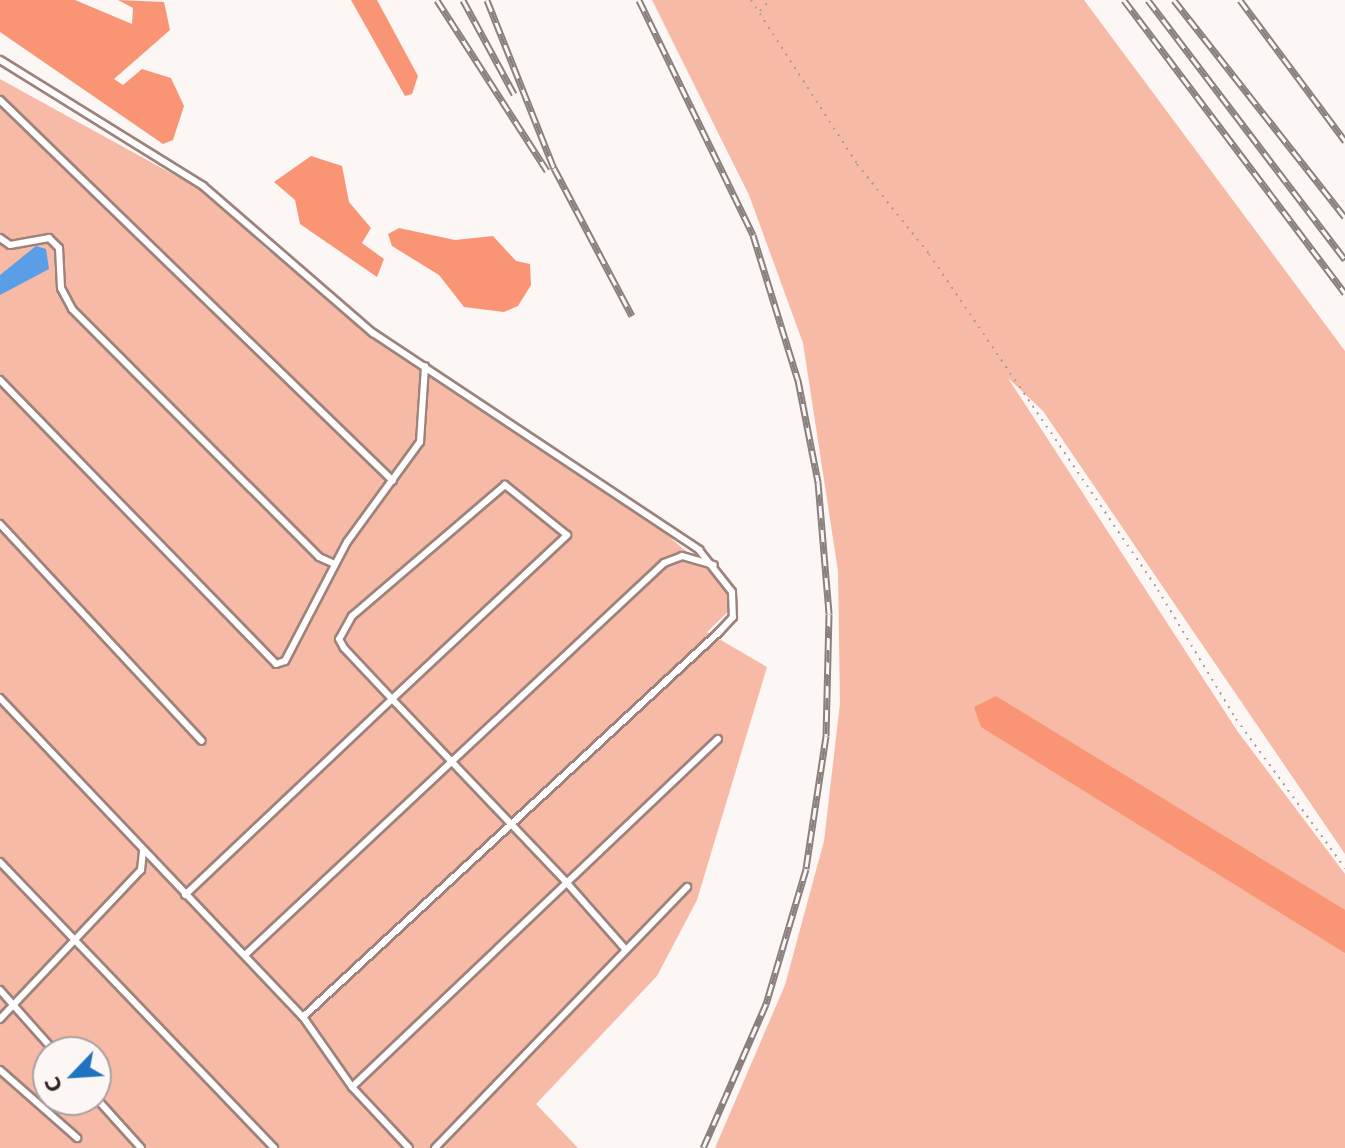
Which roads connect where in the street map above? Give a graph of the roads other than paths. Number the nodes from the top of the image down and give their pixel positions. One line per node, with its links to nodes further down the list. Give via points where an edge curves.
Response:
1 (0, 60): 4 (lane, via 203,186 306,279)
2 (0, 100): 6 (lane)
3 (0, 238): 8 (lane, via 10,245 33,236 59,248 61,288 72,309 319,557)
4 (425, 366): 6 (lane, via 423,431); 9 (lane)
5 (0, 380): 8 (lane, via 276,664 285,661)
6 (393, 481): 8 (lane)
7 (0, 524): 13 (lane)
8 (335, 564)
9 (714, 565): 14 (lane, via 682,556 664,563); 15 (lane, via 732,592 733,617)
10 (0, 698): 16 (lane)
11 (392, 699): 11 (lane, via 344,648 342,628 493,487 517,490 567,535); 14 (lane); 20 (lane)
12 (718, 739): 18 (lane)
13 (202, 741)
14 (449, 759): 15 (lane); 23 (lane)
15 (511, 824): 18 (lane); 26 (lane)
16 (143, 850): 20 (lane); 21 (lane, via 141,870)
17 (0, 862): 21 (lane)
18 (567, 883): 22 (lane); 30 (lane)
19 (687, 887): 22 (lane)
20 (185, 895): 23 (lane)
21 (76, 943): 25 (lane); 34 (lane)
22 (626, 950): 36 (lane)
23 (245, 955): 26 (lane)
24 (0, 990): 25 (lane)
25 (13, 1005): 27 (lane); 28 (lane)
26 (303, 1017): 30 (lane)
27 (0, 1019)
28 (41, 1036)
29 (0, 1070): 32 (lane)
30 (352, 1087): 35 (lane)
31 (112, 1116): 33 (lane)
32 (77, 1138)
33 (141, 1148)
34 (274, 1148)
35 (409, 1148)
36 (435, 1148)

